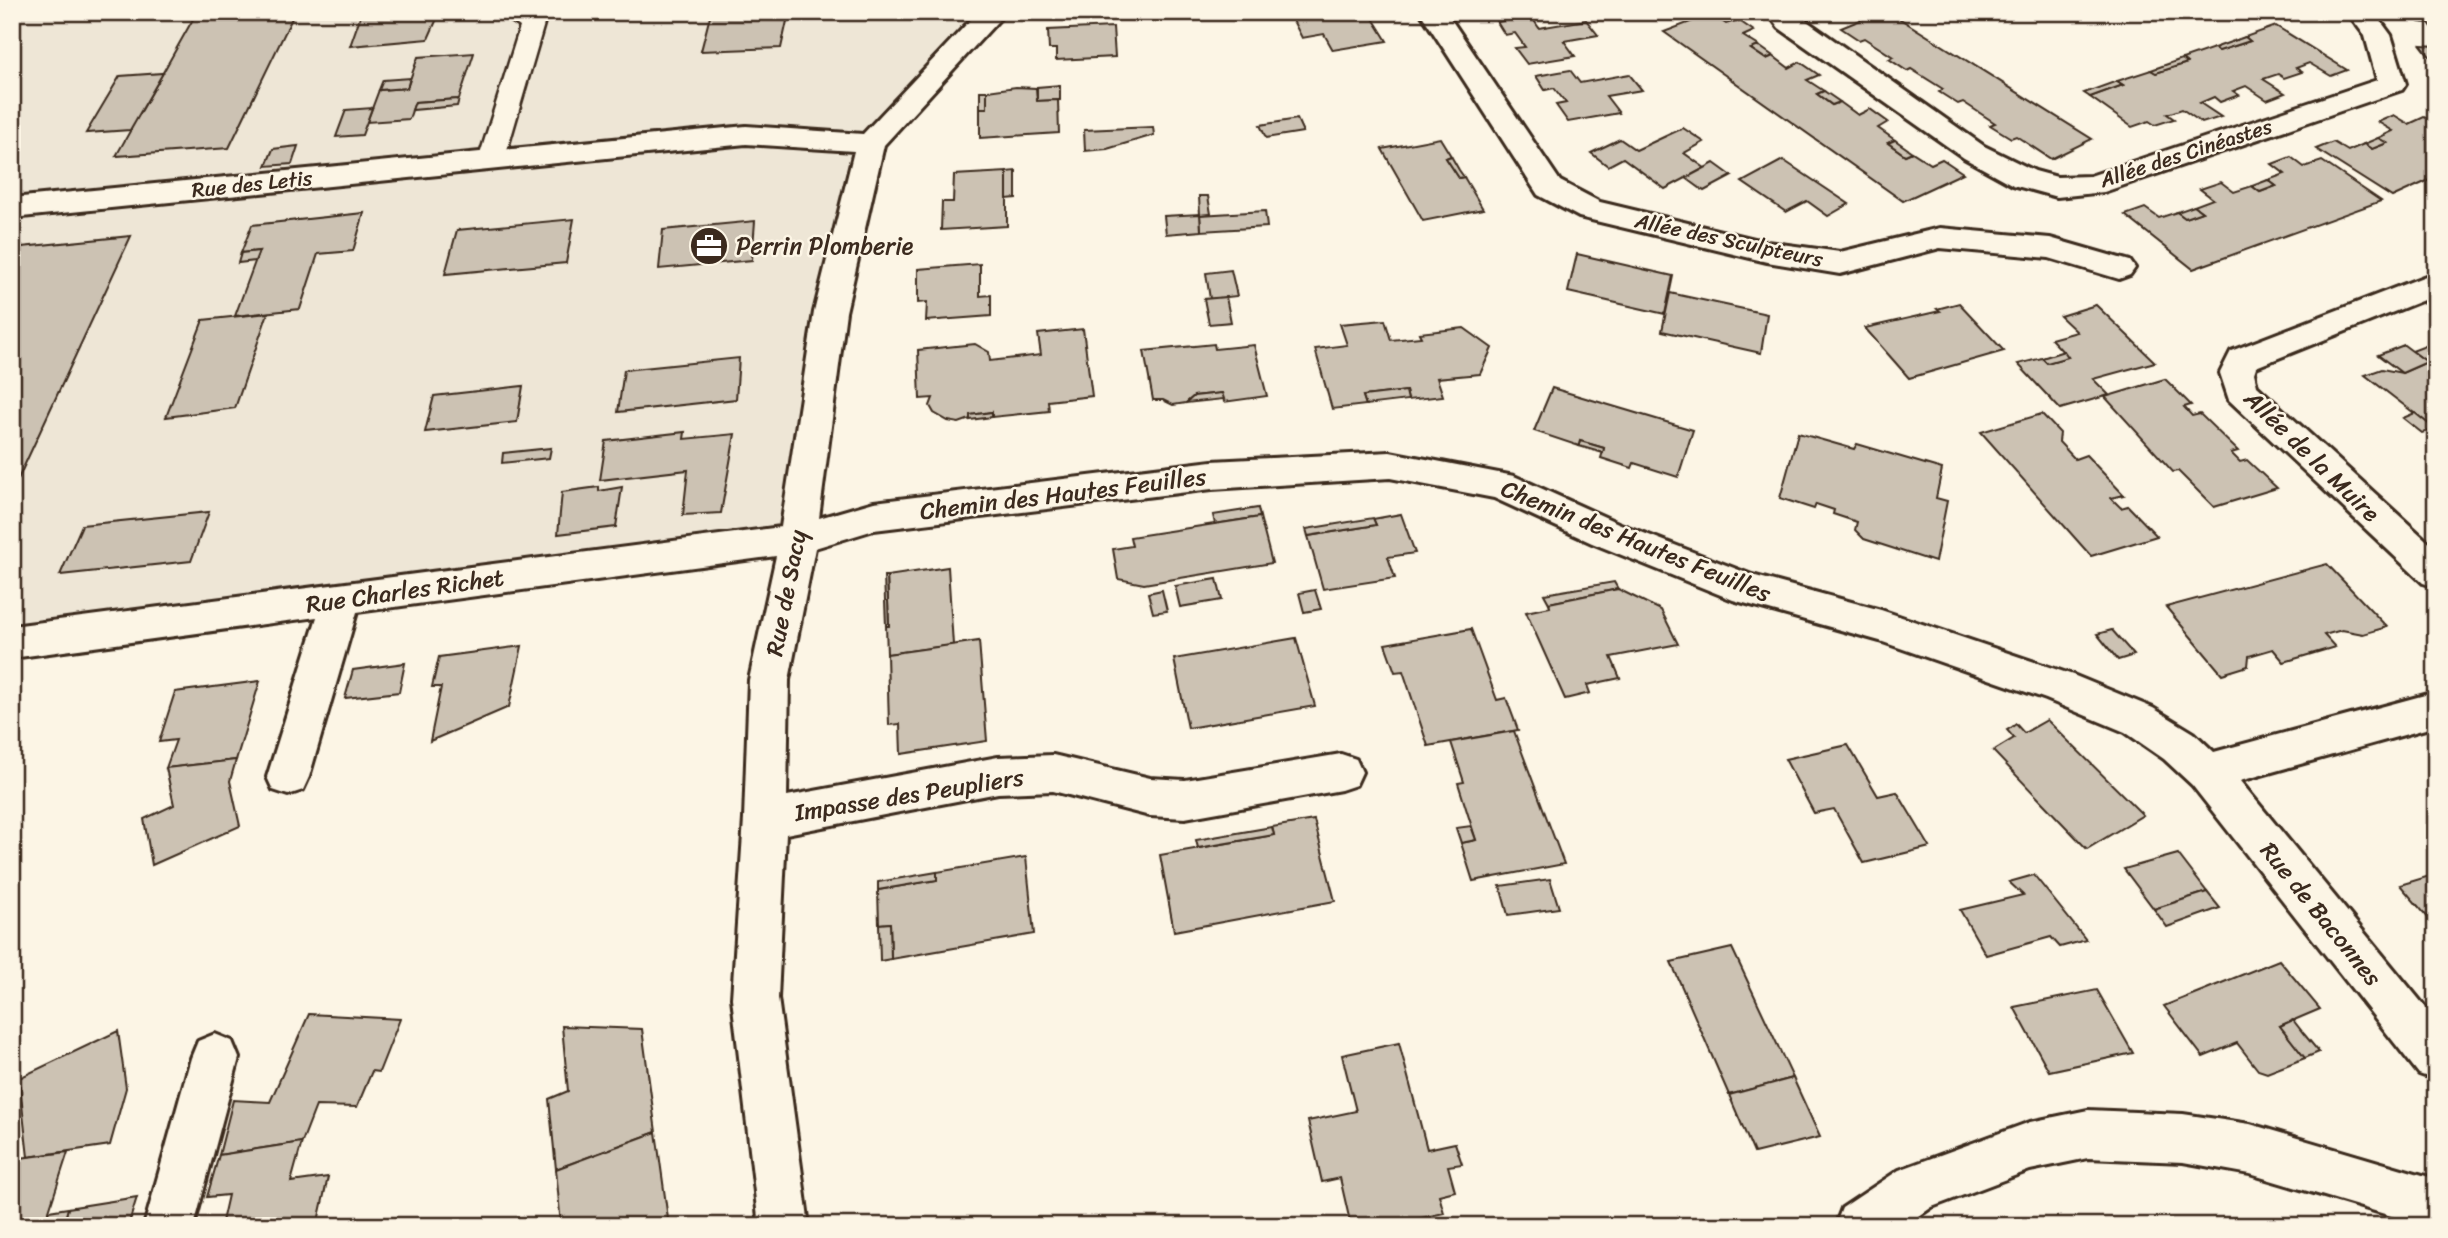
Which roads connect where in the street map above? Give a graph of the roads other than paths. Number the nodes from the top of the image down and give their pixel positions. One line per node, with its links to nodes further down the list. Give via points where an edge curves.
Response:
1 (509, 12): 7 (lane, via 532,24)
2 (993, 12): 6 (street, Rue de Sacy)
3 (1433, 12): 9 (street, Allée des Sculpteurs, via 1549,188 1590,211 1767,252 1840,263 1940,238 2050,248)
4 (1780, 12): 5 (street, Allée des Cinéastes, via 1974,152 2024,178 2057,187 2093,185 2392,84 2378,35)
5 (2360, 12)
6 (870, 143): 7 (street, Rue des Letis, via 746,135); 11 (street, Rue de Sacy, via 830,312)
7 (492, 160): 8 (street, Rue des Letis)
8 (12, 208)
9 (2119, 268)
10 (2436, 283): 12 (street, Allée de la Muire, via 2243,359 2237,373 2241,391)
11 (798, 539): 13 (street, Rue Charles Richet); 17 (street, Chemin des Hautes Feuilles, via 888,514 1212,475 1390,465 1501,486 1746,589 1881,626 2059,687 2139,720 2179,746); 19 (street, Rue de Sacy, via 769,680)
12 (2436, 572)
13 (342, 600): 14 (street, Rue Charles Richet); 18 (street)
14 (12, 642)
15 (2436, 709): 17 (street)
16 (1341, 772): 19 (street, Impasse des Peupliers, via 1185,799 1150,797 1053,773 998,775)
17 (2207, 772): 20 (street, Rue de Baconnes)
18 (288, 777)
19 (765, 819): 24 (street, Rue de Sacy, via 755,998)
20 (2436, 1057)
21 (215, 1058): 23 (street)
22 (2436, 1204): 25 (street, via 2250,1149 2183,1138 2088,1134 2030,1146 1917,1188)
23 (169, 1226)
24 (784, 1226)
25 (1860, 1226)

